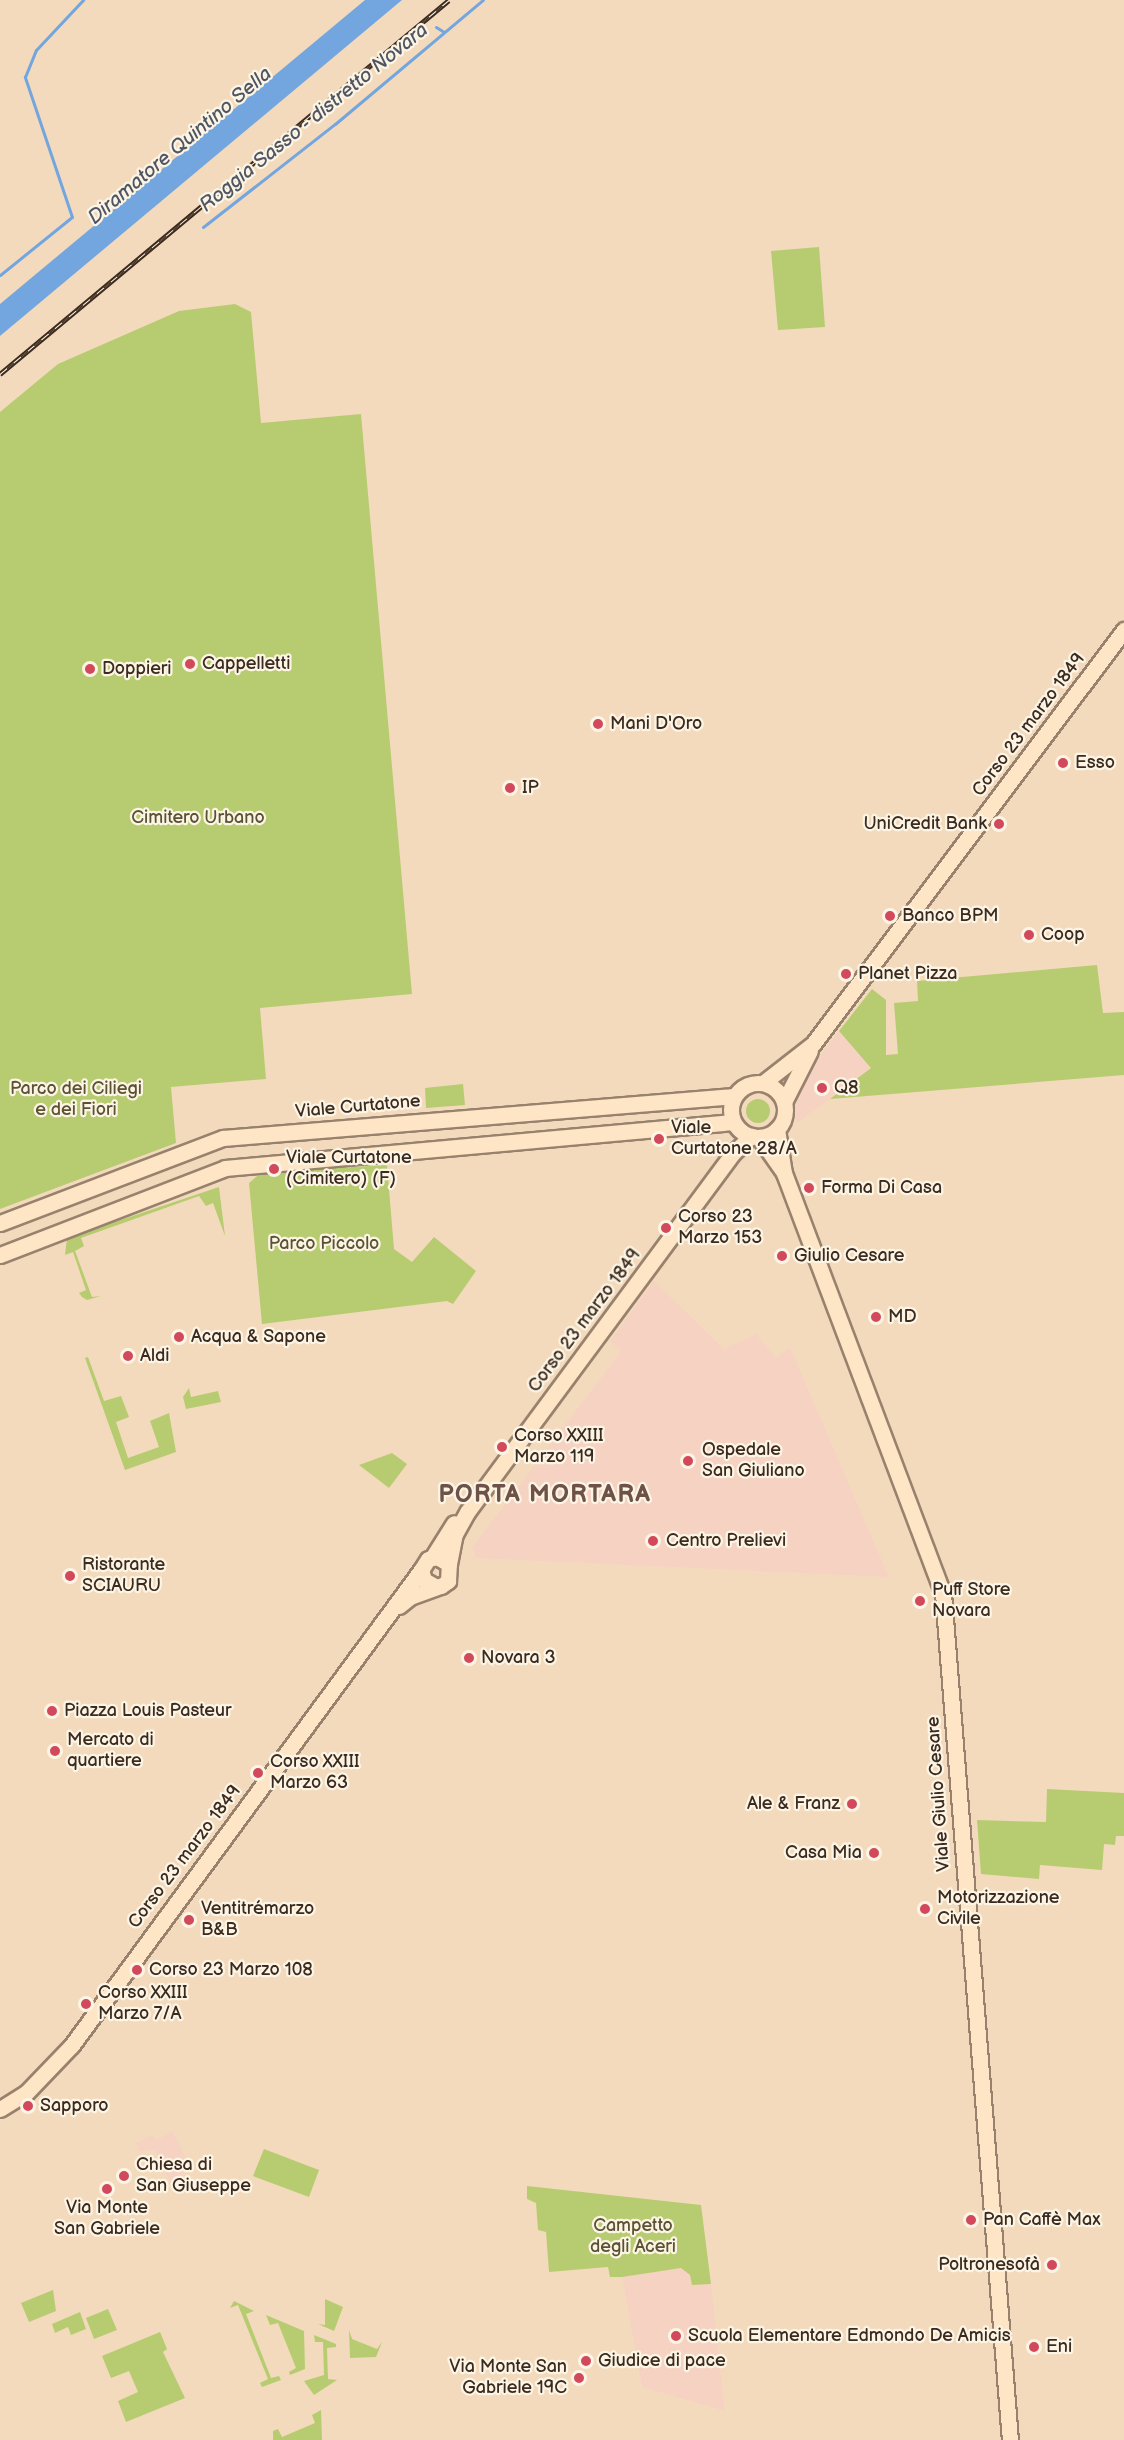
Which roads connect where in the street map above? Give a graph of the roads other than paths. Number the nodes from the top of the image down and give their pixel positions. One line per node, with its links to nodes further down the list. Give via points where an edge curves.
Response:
1 (1124, 630): 2 (main road, Corso 23 marzo 1849)
2 (813, 1044): 3 (main road, Corso 23 marzo 1849); 5 (main road, Corso 23 marzo 1849)
3 (763, 1083): 4 (main road, via 746,1085); 5 (main road, via 776,1089)
4 (734, 1096): 7 (main road); 9 (main road, Viale Curtatone, via 223,1138)
5 (784, 1102): 6 (main road, via 785,1112)
6 (777, 1129): 7 (main road); 8 (main road, Viale Giulio Cesare)
7 (746, 1131): 8 (main road, Viale Giulio Cesare); 10 (main road, via 225,1168); 11 (main road, Corso 23 marzo 1849)
8 (784, 1173): 18 (main road, Viale Giulio Cesare, via 943,1593)
9 (0, 1222)
10 (0, 1255)
11 (468, 1511): 12 (main road, Corso 23 marzo 1849, via 454,1523); 13 (main road, Corso 23 marzo 1849, via 455,1534)
12 (432, 1558): 13 (main road); 14 (main road)
13 (449, 1564): 15 (main road, via 450,1578)
14 (422, 1570): 15 (main road, via 424,1580); 16 (main road, Corso 23 marzo 1849)
15 (435, 1586): 16 (main road, Corso 23 marzo 1849, via 410,1597)
16 (387, 1615): 17 (main road, Corso 23 marzo 1849, via 72,2045 26,2093)
17 (0, 2109)
18 (1010, 2440)

